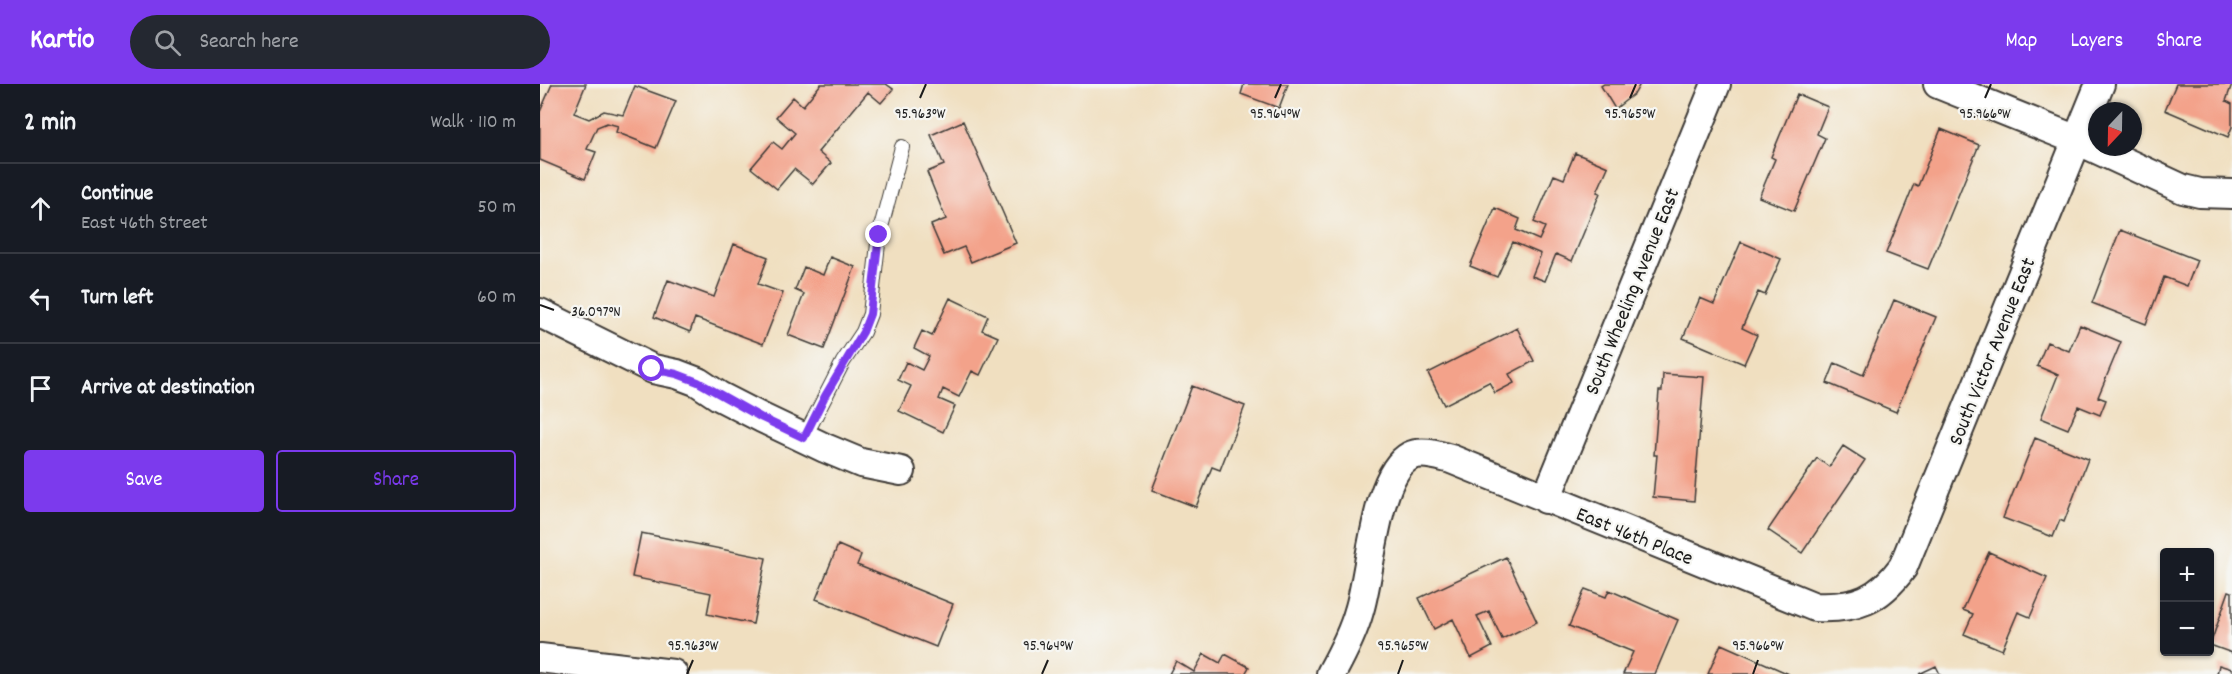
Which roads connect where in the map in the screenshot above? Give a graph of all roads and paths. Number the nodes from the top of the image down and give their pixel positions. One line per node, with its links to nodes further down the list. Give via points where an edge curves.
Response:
1 (1716, 84): 10 (street, South Wheeling Avenue East)
2 (1938, 84): 4 (street)
3 (2100, 84): 4 (street, South Victor Avenue East)
4 (2077, 140): 6 (street, via 2183,189); 11 (street, South Victor Avenue East, via 1903,567 1887,587)
5 (902, 147): 8 (lane, via 879,235 870,314)
6 (2232, 194)
7 (540, 313): 8 (street, via 652,369 698,382)
8 (804, 438): 9 (street, via 861,463)
9 (901, 471)
10 (1546, 499): 11 (street, East 46th Place, via 1815,607); 14 (street, East 46th Place, via 1451,459 1432,454 1410,456 1396,470 1387,488 1359,611)
11 (1862, 603)
12 (540, 658): 13 (street)
13 (673, 674)
14 (1331, 674)

